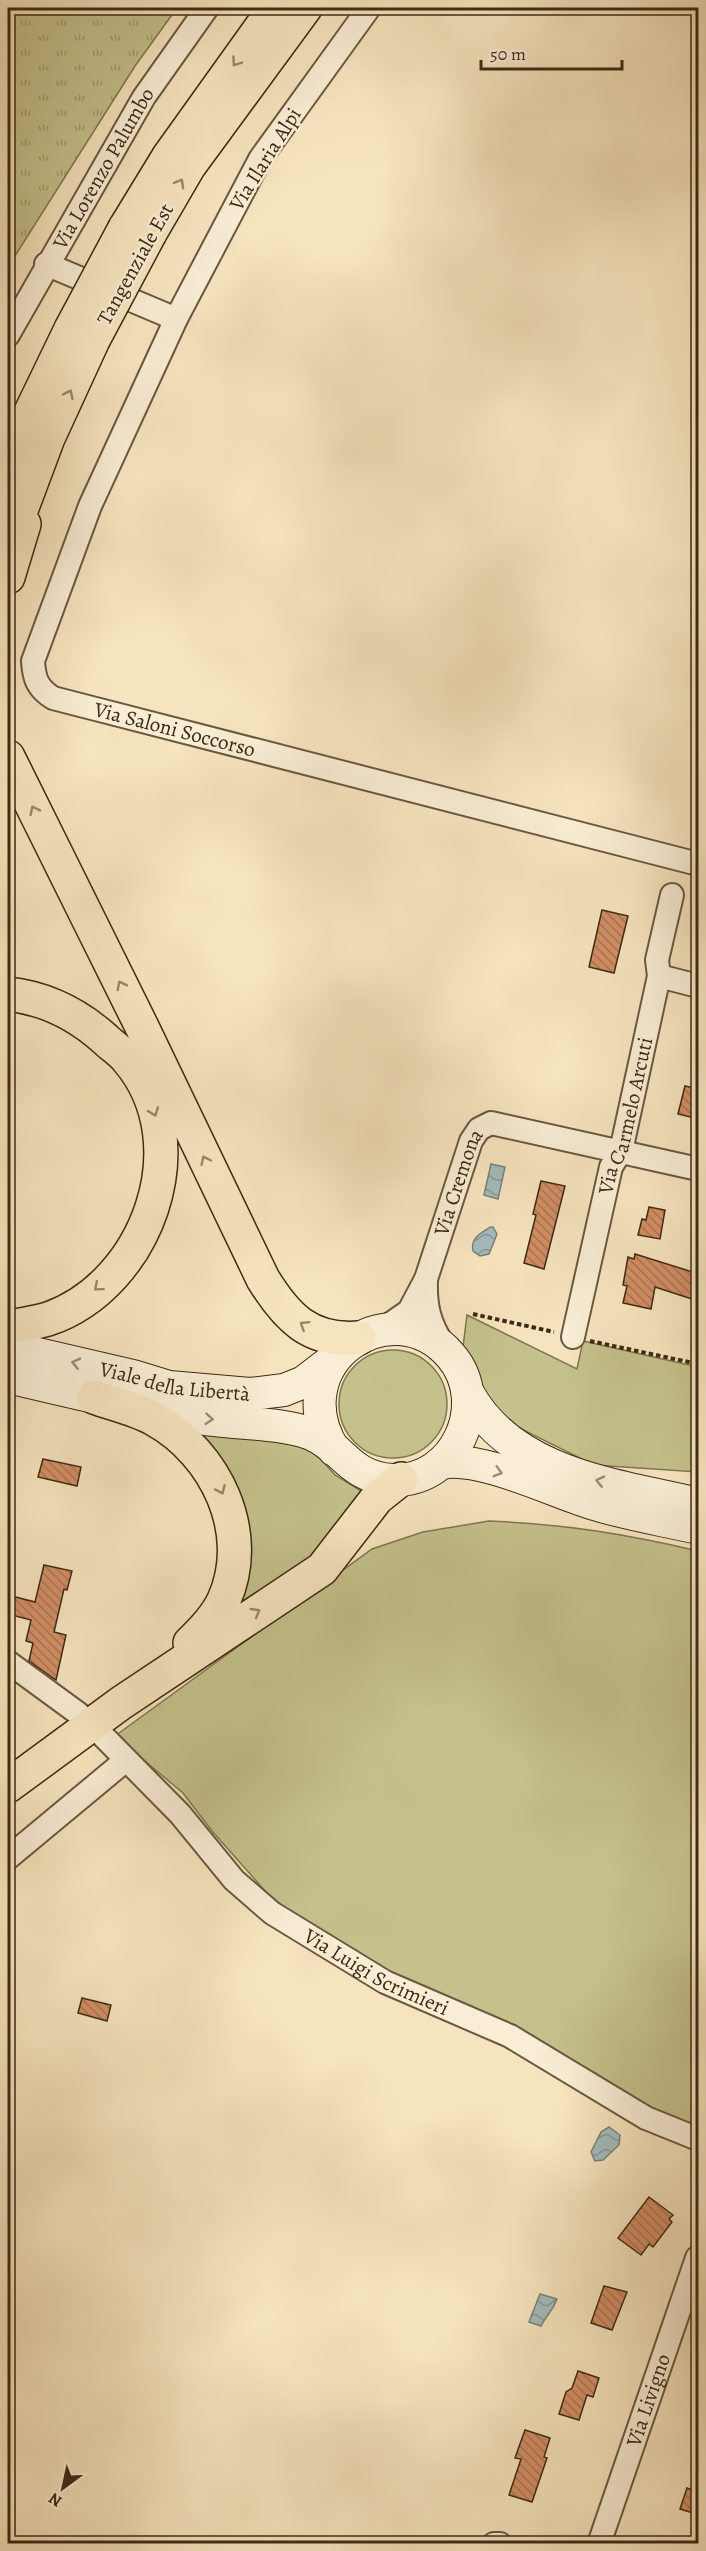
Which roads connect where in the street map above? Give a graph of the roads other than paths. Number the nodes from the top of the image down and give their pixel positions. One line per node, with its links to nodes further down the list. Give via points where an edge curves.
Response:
1 (207, 8): 6 (street, Via Lorenzo Palumbo, via 144,97)
2 (275, 8): 5 (highway, Tangenziale Est, one-way to 5, via 169,156)
3 (305, 8): 5 (highway, Tangenziale Est, one-way to 3)
4 (369, 8): 7 (street, Via Ilaria Alpi, via 260,159)
5 (138, 231): 9 (highway, Tangenziale Est, bridge)
6 (46, 264): 7 (street); 8 (street, Via Lorenzo Palumbo)
7 (176, 319): 15 (street, Via Saloni Soccorso, via 90,506 33,661 34,678 42,691 53,698)
8 (8, 335)
9 (82, 335): 10 (highway, Tangenziale Est, one-way to 9); 11 (highway, Tangenziale Est, via 28,418)
10 (48, 438): 12 (highway, Tangenziale Est); 13 (highway, via 43,467)
11 (8, 474)
12 (8, 545)
13 (8, 577)
14 (8, 757): 25 (highway, one-way to 14, via 333,1339 309,1329 286,1312 262,1279)
15 (699, 864)
16 (672, 895): 17 (street, Via Carmelo Arcuti, via 657,960)
17 (659, 976): 18 (street); 20 (street, Via Carmelo Arcuti)
18 (699, 986)
19 (8, 994): 23 (highway, one-way to 23, via 29,996 67,1011 128,1060 145,1086 158,1122 160,1157 158,1191 131,1254 81,1301 48,1319)
20 (621, 1151): 21 (street, Via Cremona); 22 (street, Via Cremona, via 491,1123 479,1129 471,1141); 24 (street, Via Carmelo Arcuti, via 611,1167)
21 (699, 1169)
22 (426, 1279): 25 (street, Via Cremona, via 409,1311); 27 (street, Via Cremona, via 425,1305 430,1322)
23 (8, 1327)
24 (573, 1337)
25 (358, 1342): 26 (main road, Viale della Libertà, one-way to 26, via 304,1382 284,1390 250,1394 169,1387); 27 (main road, Viale della Libertà, via 400,1330 431,1340); 31 (main road, Viale della Libertà, via 324,1376 319,1398 323,1431)
26 (8, 1347)
27 (450, 1355): 29 (main road, Viale della Libertà)
28 (8, 1377): 30 (main road, Viale della Libertà)
29 (468, 1393): 32 (main road, Viale della Libertà, via 464,1431); 34 (main road, Viale della Libertà, one-way to 29, via 632,1489 581,1477 529,1452 485,1420)
30 (94, 1397): 31 (main road, Viale della Libertà, one-way to 31, via 202,1419 290,1429 311,1435); 36 (highway, one-way to 36, via 154,1419 202,1460 220,1486 236,1547 224,1601 208,1624)
31 (334, 1450): 33 (main road, Viale della Libertà, via 360,1472 377,1478)
32 (441, 1463): 33 (main road, Viale della Libertà, via 427,1472); 34 (main road, Viale della Libertà, one-way to 34, via 455,1460 480,1466 592,1504)
33 (401, 1479): 36 (highway, one-way to 33, via 322,1569 376,1498)
34 (697, 1517)
35 (8, 1662): 37 (street)
36 (121, 1703): 40 (highway)
37 (79, 1714)
38 (104, 1737): 39 (street, Via Luigi Scrimieri)
39 (126, 1760): 41 (street); 42 (street, Via Luigi Scrimieri, via 180,1814 234,1880 272,1913 385,1982 510,2036 646,2118)
40 (8, 1786)
41 (8, 1858)
42 (699, 2139)
43 (697, 2258): 46 (street, Via Livigno)
44 (494, 2544): 45 (street)
45 (500, 2544)
46 (599, 2544)

